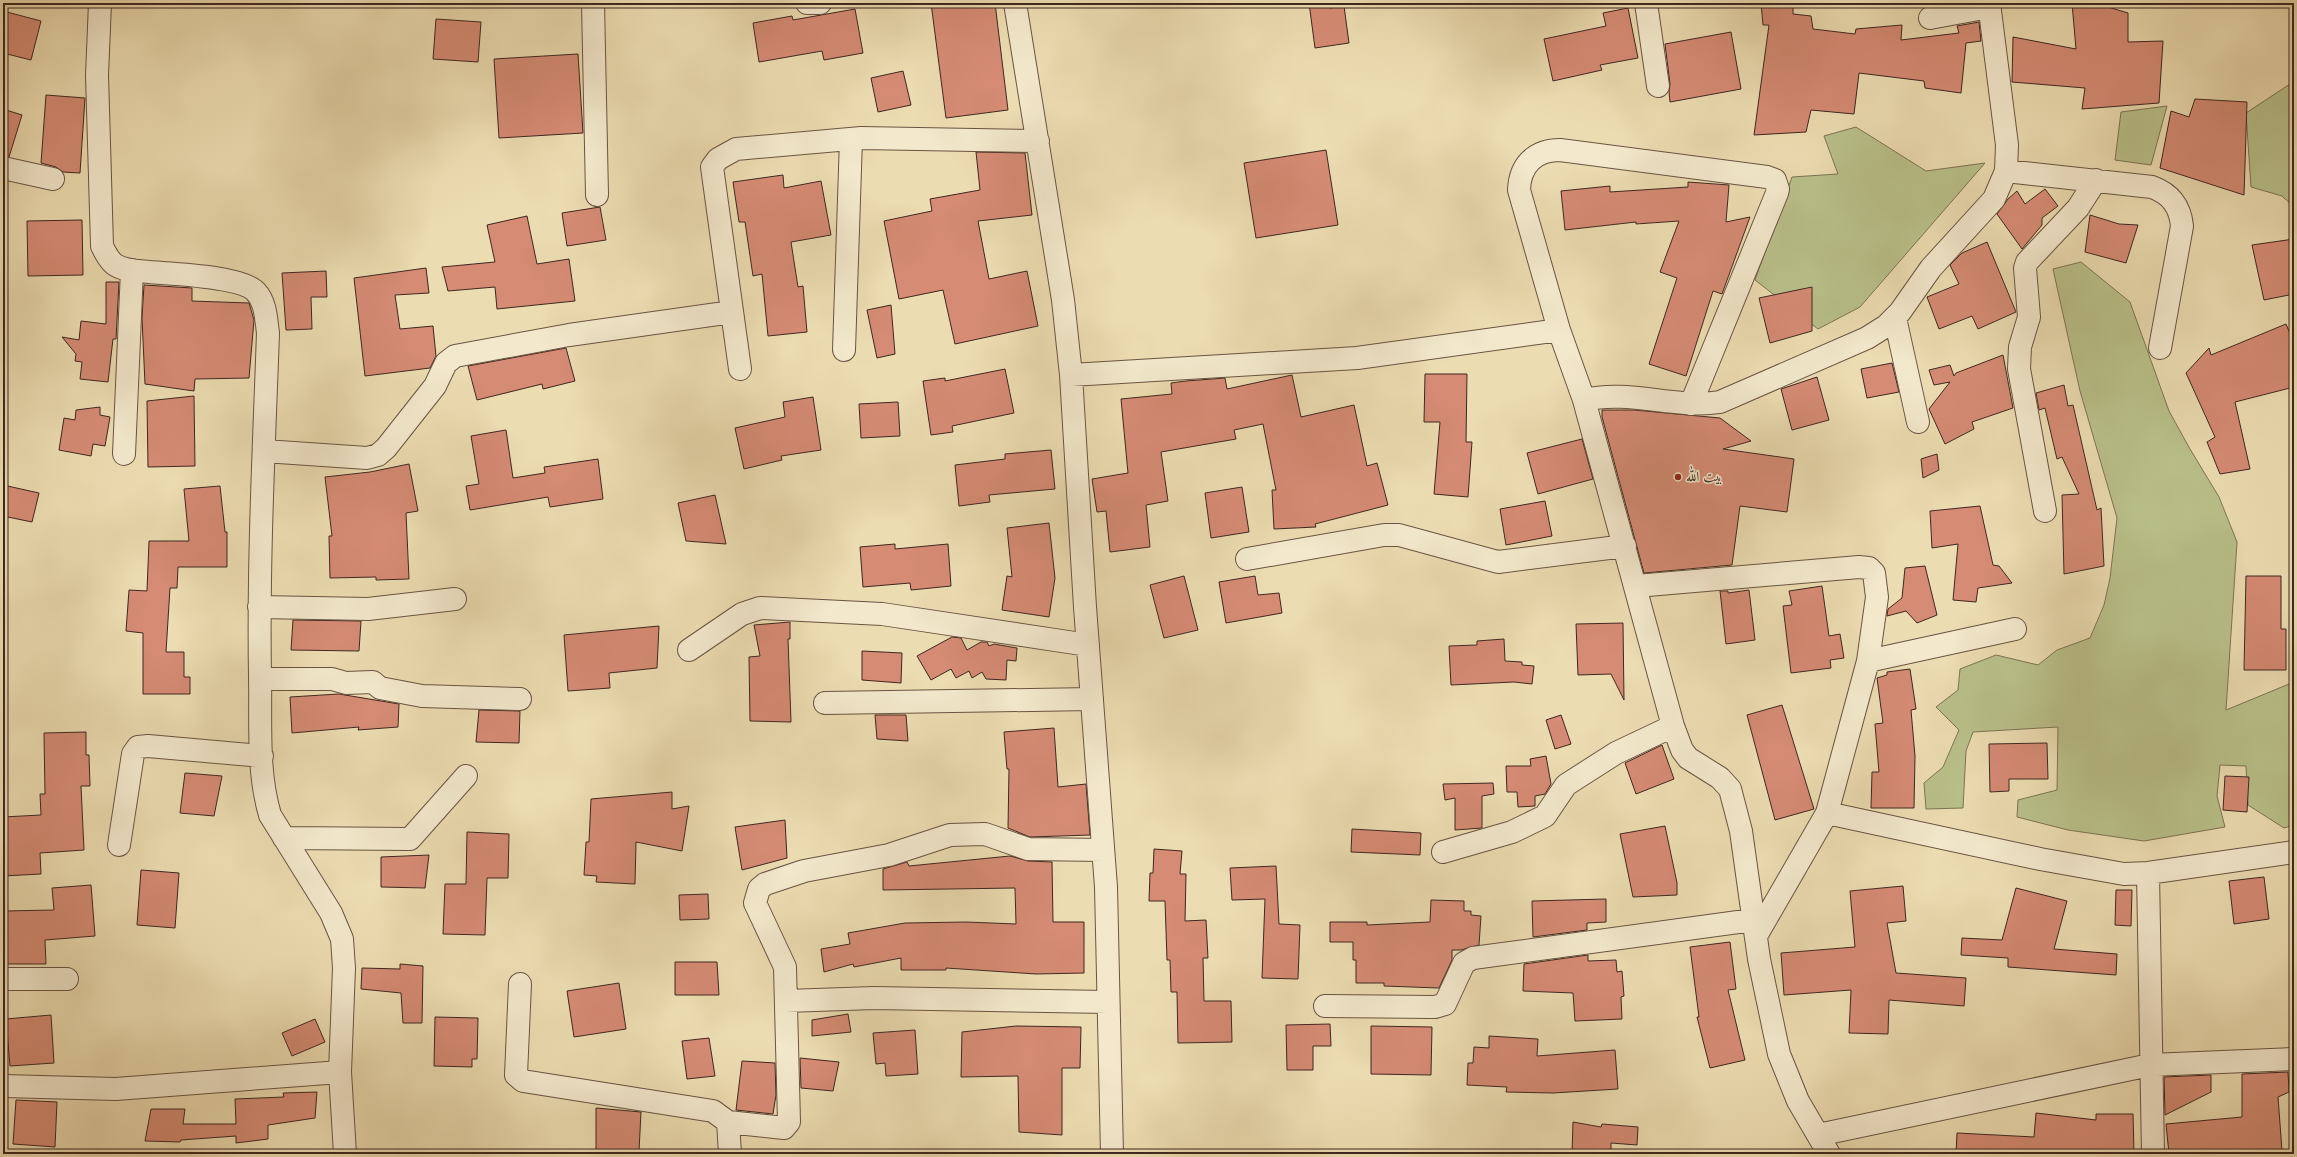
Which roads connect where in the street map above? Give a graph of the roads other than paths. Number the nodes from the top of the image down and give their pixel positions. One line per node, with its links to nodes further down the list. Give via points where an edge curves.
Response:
1 (100, 3): 17 (street, via 97,75 102,246 115,264)
2 (593, 3): 16 (street)
3 (807, 3): 4 (street)
4 (820, 3)
5 (1015, 3): 11 (street)
6 (1646, 3): 9 (street)
7 (1989, 5): 8 (street); 13 (street, via 2007,145)
8 (1930, 18)
9 (1658, 86)
10 (851, 139): 11 (street); 18 (street, via 736,149 715,163 712,168); 22 (street)
11 (1038, 141): 24 (street, via 1063,300)
12 (3, 168): 14 (street)
13 (2006, 171): 15 (street); 19 (street, via 1994,199 1931,268)
14 (53, 179)
15 (2096, 180): 21 (street, via 2152,187 2162,191 2170,197 2181,216 2181,237); 30 (street, via 2078,208 2033,254 2025,268 2029,317 2020,347 2019,369)
16 (597, 195)
17 (132, 270): 28 (street, via 244,283 256,291 263,303 268,332); 29 (street)
18 (732, 312): 23 (street); 28 (street, via 569,335 456,356 446,363 435,386 378,455 367,458)
19 (1895, 318): 26 (street, via 1867,338 1729,400); 27 (street)
20 (1559, 330): 24 (street, via 1357,358); 25 (street); 26 (street, via 1518,190 1523,168 1539,153 1560,150 1772,178 1778,184 1777,193)
21 (2160, 348)
22 (844, 350)
23 (740, 368)
24 (1071, 375): 37 (street)
25 (1584, 400): 26 (street, via 1612,396); 31 (street)
26 (1691, 404)
27 (1918, 422)
28 (264, 451): 35 (street)
29 (124, 454)
30 (2045, 511)
31 (1626, 546): 32 (street, via 1498,562 1399,535 1384,535); 33 (street)
32 (1247, 558)
33 (1636, 586): 39 (street, via 1869,568 1874,572 1877,586); 44 (street)
34 (455, 599): 35 (street, via 368,609)
35 (259, 607): 40 (street)
36 (2015, 629): 39 (street)
37 (1088, 645): 38 (street, via 882,614 760,608 742,614); 42 (street)
38 (689, 650)
39 (1868, 661): 47 (street)
40 (260, 679): 41 (street, via 373,682 380,688 422,696); 45 (street)
41 (520, 699)
42 (1092, 699): 43 (street); 50 (street)
43 (825, 703)
44 (1673, 726): 51 (street, via 1616,753 1566,785 1545,816 1512,832); 54 (street, via 1682,750 1688,758 1720,778 1730,789 1741,831)
45 (262, 756): 48 (street, via 265,798 270,816); 49 (street, via 138,747 133,754)
46 (466, 776): 48 (street, via 410,839)
47 (1827, 813): 53 (street, via 2040,859 2124,874); 54 (street)
48 (284, 838): 63 (street, via 331,913 342,939 344,968)
49 (119, 845)
50 (1103, 850): 58 (street, via 1028,849 985,834 964,833 950,835 889,855 804,871 765,884 759,889 755,903 784,961); 59 (street)
51 (1443, 852)
52 (2294, 852): 53 (street)
53 (2148, 873): 62 (street)
54 (1754, 928): 60 (street, via 1473,958 1464,963 1445,1004 1435,1007); 66 (street, via 1779,1054 1798,1101)
55 (3, 979): 56 (street)
56 (67, 979)
57 (520, 984): 65 (street, via 516,1075 523,1081 713,1111)
58 (786, 1001): 59 (street, via 882,998); 65 (street, via 789,1122 784,1128)
59 (1108, 1002): 69 (street)
60 (1325, 1006)
61 (2294, 1059): 62 (street)
62 (2150, 1066): 66 (street); 71 (street)
63 (340, 1072): 64 (street, via 116,1090); 67 (street)
64 (3, 1086)
65 (728, 1122): 68 (street)
66 (1818, 1134): 70 (street)
67 (345, 1154)
68 (730, 1154)
69 (1112, 1154)
70 (1829, 1154)
71 (2153, 1154)

